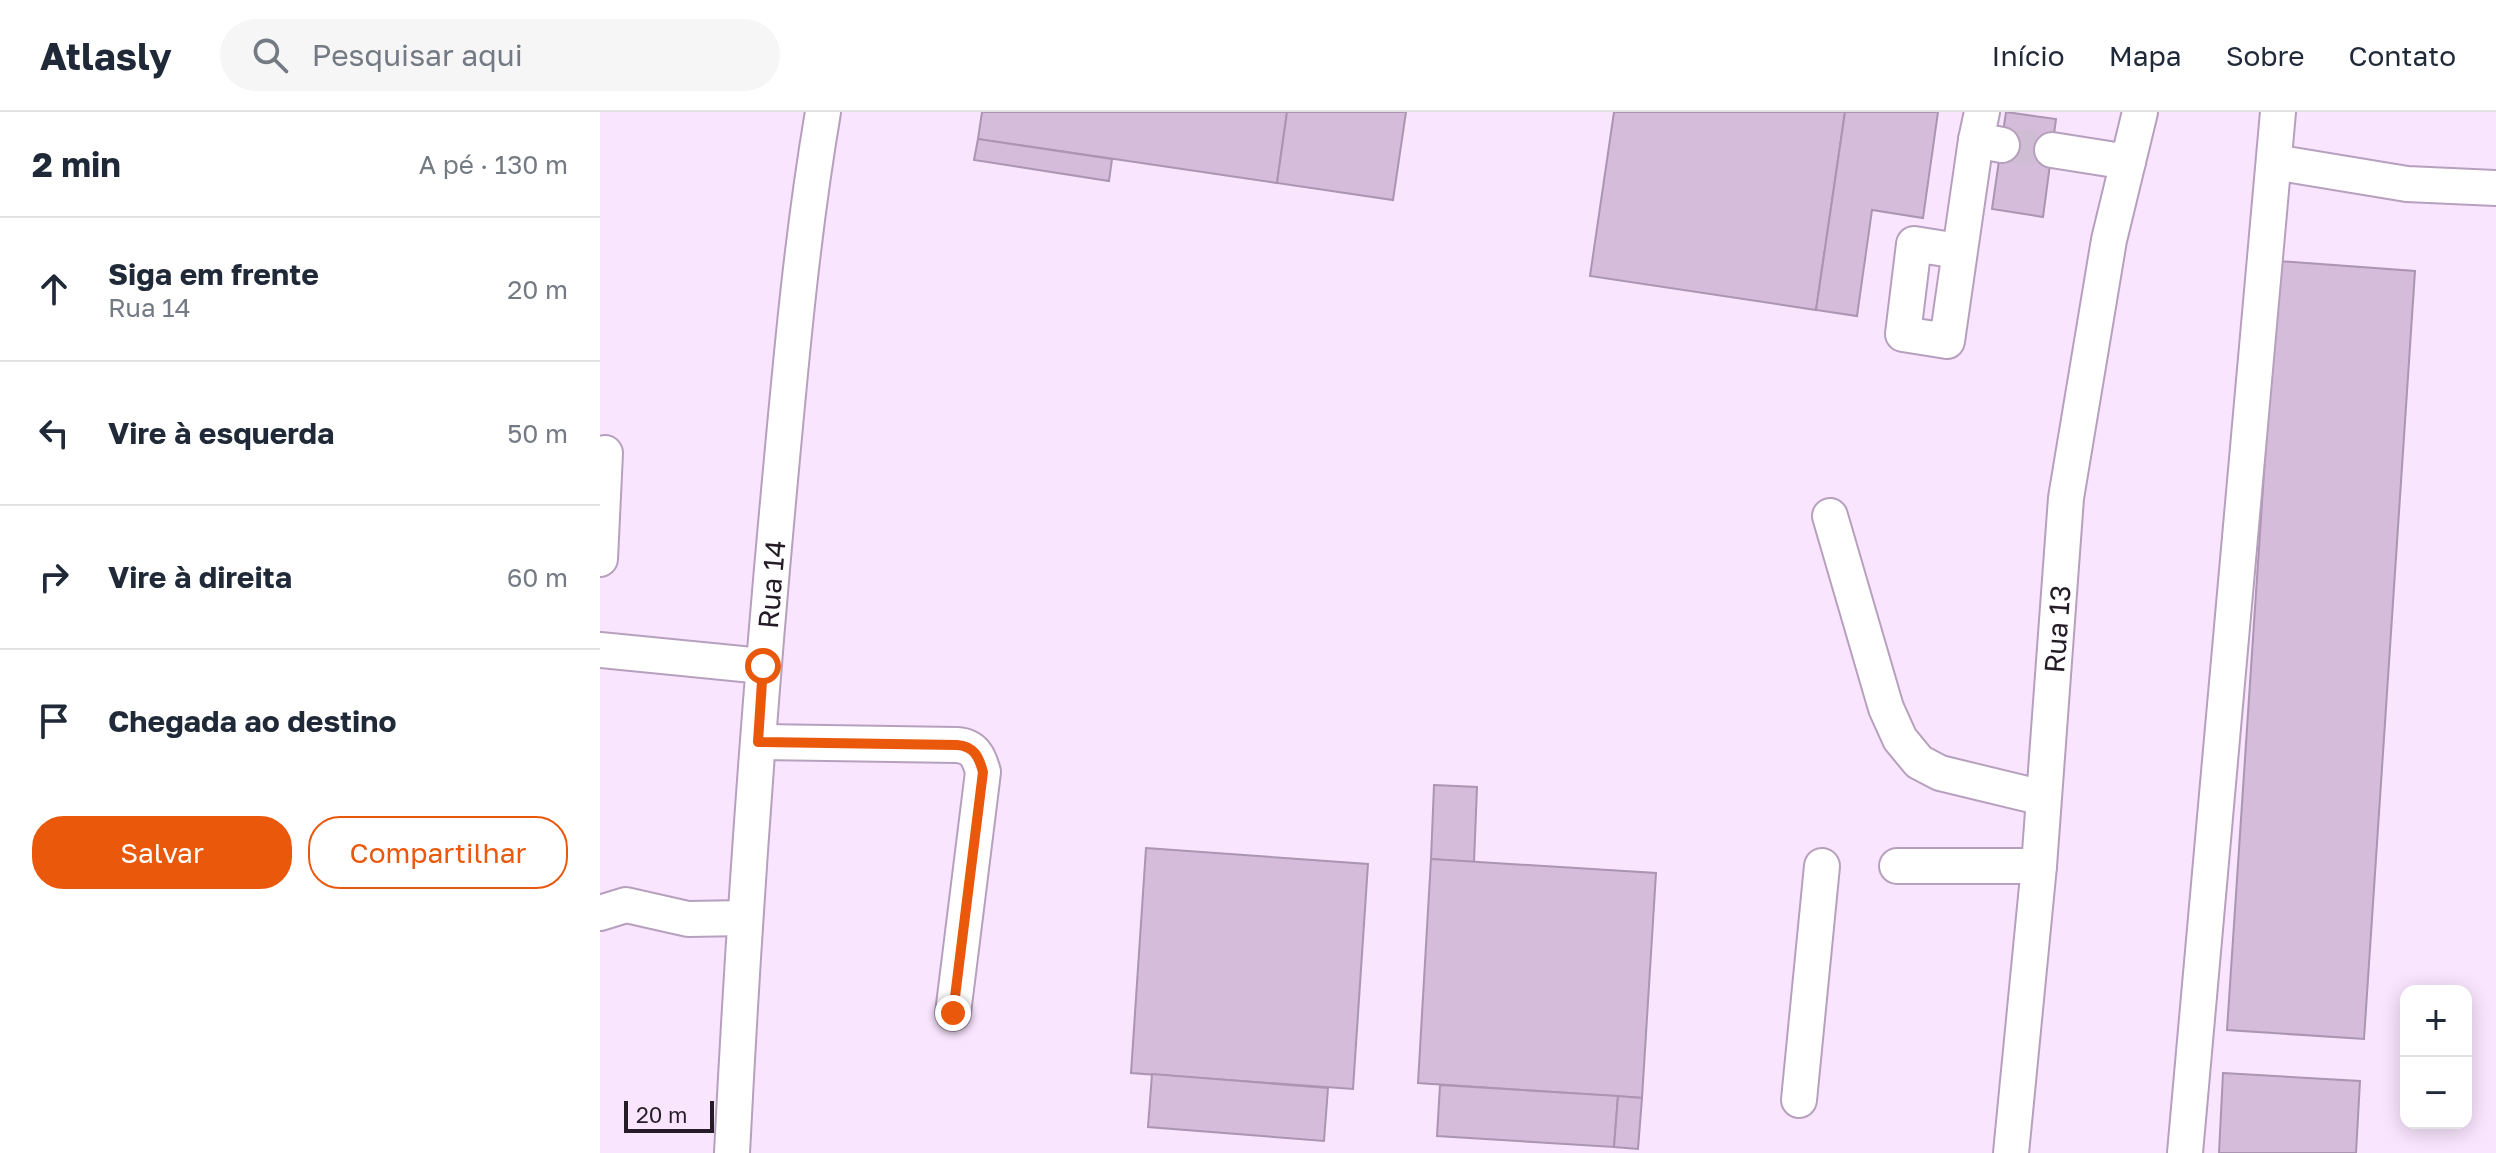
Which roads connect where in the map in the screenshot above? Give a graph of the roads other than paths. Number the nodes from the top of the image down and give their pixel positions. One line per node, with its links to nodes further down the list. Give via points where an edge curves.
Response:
1 (2140, 112): 6 (street, Rua 13)
2 (2278, 112): 7 (street)
3 (818, 113): 14 (street, Rua 14)
4 (1987, 132): 9 (street)
5 (2052, 150): 6 (street)
6 (2128, 162): 16 (street, Rua 13, via 2109,240 2066,498)
7 (2274, 162): 8 (street, via 2407,184); 26 (street)
8 (2496, 188)
9 (1958, 251)
10 (605, 453): 12 (street)
11 (1830, 516): 16 (street, via 1886,708 1900,739 1919,762 1940,773)
12 (600, 559)
13 (600, 650): 14 (street)
14 (763, 666): 15 (street, Rua 14)
15 (758, 742): 21 (street, Rua 14); 22 (street, via 957,745 974,751 983,772)
16 (2043, 798): 19 (street, Rua 13)
17 (1822, 866): 23 (street)
18 (1897, 866): 19 (street)
19 (2039, 866): 25 (street, Rua 13)
20 (600, 913): 21 (street, via 626,905 688,919)
21 (744, 918): 24 (street, Rua 14)
22 (953, 1013)
23 (1799, 1100)
24 (732, 1153)
25 (2011, 1153)
26 (2185, 1153)

